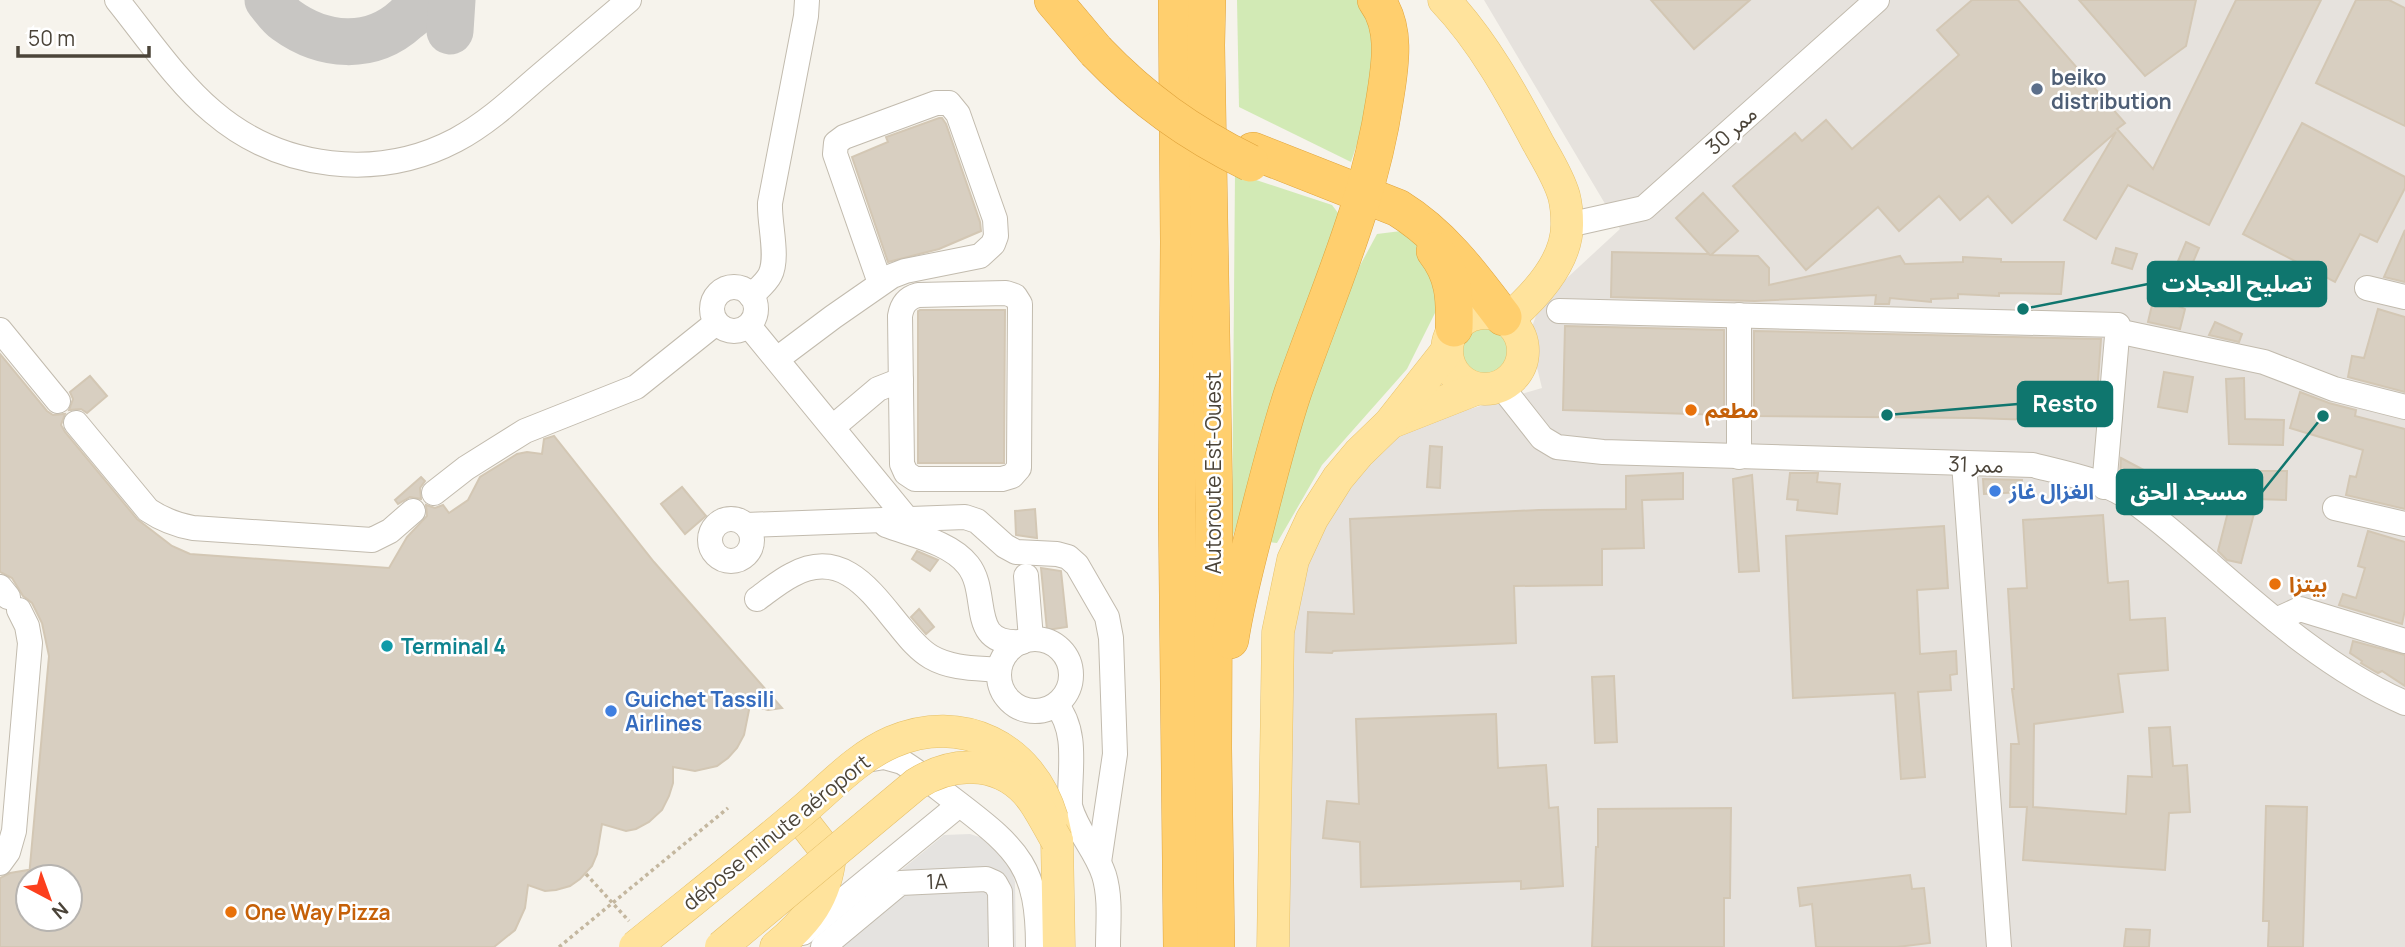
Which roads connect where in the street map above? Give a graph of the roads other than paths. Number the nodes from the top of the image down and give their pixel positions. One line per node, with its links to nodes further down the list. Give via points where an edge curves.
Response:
1 (117, 0): 2 (street, via 195,94 230,126 294,156 366,165 440,148 475,128)
2 (629, 0)
3 (807, 0): 16 (street, via 770,203 773,268)
4 (1053, 0): 11 (highway)
5 (1066, 0): 11 (highway)
6 (1177, 0): 70 (highway, Autoroute Est-Ouest)
7 (1207, 0): 53 (highway, Autoroute Est-Ouest)
8 (1377, 0): 12 (highway, via 1391,35 1380,129)
9 (1444, 0): 13 (main road, via 1509,89 1564,195)
10 (1877, 0): 13 (street, ممر 30, via 1644,208)
11 (1101, 47): 12 (highway, bridge, via 1142,95 1182,127)
12 (1363, 200): 20 (highway, via 1398,208 1441,240); 25 (highway, via 1407,225 1444,262 1454,290); 53 (highway, via 1270,468 1235,607)
13 (1568, 225): 20 (main road, via 1547,280)
14 (880, 283): 14 (street, via 905,271 980,256 993,244 995,219 958,114 949,103 936,103 844,136 836,143 835,154); 26 (street)
15 (2367, 288): 17 (street)
16 (751, 296): 21 (street, via 738,288 723,290 711,309); 22 (street, via 756,311)
17 (2405, 297)
18 (1559, 311): 19 (street)
19 (1739, 316): 24 (street, via 2118,325); 34 (street)
20 (1505, 319): 25 (main road, via 1472,315); 28 (main road, via 1521,338 1522,360 1518,371)
21 (716, 323): 22 (street, via 736,332); 37 (street, via 636,387 525,431)
22 (749, 326): 26 (street)
23 (0, 330): 29 (street)
24 (2117, 331): 30 (street, via 2264,362 2334,389); 36 (street)
25 (1450, 340): 28 (main road, via 1448,365 1455,376 1465,384); 32 (main road)
26 (777, 359): 33 (street)
27 (901, 380): 27 (street, via 900,316 908,300 918,295 1015,296 1020,304 1021,463 1016,473 1002,479 910,477 902,464); 33 (street, via 878,388)
28 (1489, 388): 32 (main road); 34 (street, ممر 31, via 1557,447)
29 (58, 401)
30 (2405, 407)
31 (76, 423): 39 (street, via 142,504 177,525 372,540)
32 (1390, 423): 72 (main road, via 1338,478 1312,519 1293,560 1284,595 1276,676)
33 (832, 427): 40 (street)
34 (1739, 457): 35 (street, ممر 31)
35 (1964, 463): 36 (street, ممر 31, via 2033,465); 73 (street)
36 (2104, 487): 47 (street, ممر 31, via 2123,494 2180,538)
37 (434, 493)
38 (2335, 508): 42 (street)
39 (413, 510)
40 (908, 520): 41 (street); 60 (street, via 971,519 1016,552 1068,557 1102,607 1111,639 1115,754)
41 (875, 522): 43 (street); 48 (street, via 957,555 978,584 984,626 1004,641)
42 (2405, 524)
43 (746, 525)
44 (1026, 576): 48 (street)
45 (9, 598): 57 (street, via 27,626 30,643)
46 (757, 599): 50 (street, via 802,570 826,567 850,573 923,652 953,666)
47 (2276, 620): 49 (street, via 2300,609); 51 (street, ممر 31, via 2323,657)
48 (1027, 640): 50 (street, via 1007,652); 52 (street, via 1041,639 1058,647 1069,662 1068,690)
49 (2405, 640)
50 (999, 670): 52 (street, via 1006,696 1020,708 1039,711)
51 (2405, 704)
52 (1056, 705): 60 (street, via 1069,728 1070,806)
53 (1213, 748): 71 (highway, Autoroute Est-Ouest)
54 (959, 805): 62 (street, via 902,762 884,757 864,760 847,769); 66 (street); 67 (street, via 1002,838 1027,874 1035,895)
55 (797, 815): 56 (main road, dépose minute aéroport, bridge, via 880,748 913,735 949,730 984,739 1014,758 1038,785); 58 (main road); 62 (main road, dépose minute aéroport, bridge)
56 (1054, 830): 58 (main road, bridge, via 1035,803 1006,776 980,767 953,768 916,784); 68 (main road)
57 (7, 831): 59 (street, via 12,842)
58 (830, 856): 64 (main road, bridge); 65 (main road, via 825,885 812,912)
59 (1, 861)
60 (1099, 862): 69 (street, via 1107,887)
61 (1000, 935): 63 (street, 1A, via 995,883 985,879 900,883)
62 (638, 944)
63 (825, 946)
64 (721, 947)
65 (776, 947)
66 (785, 947)
67 (1038, 947)
68 (1059, 947)
69 (1108, 947)
70 (1182, 947)
71 (1216, 947)
72 (1273, 947)
73 (1998, 947)

